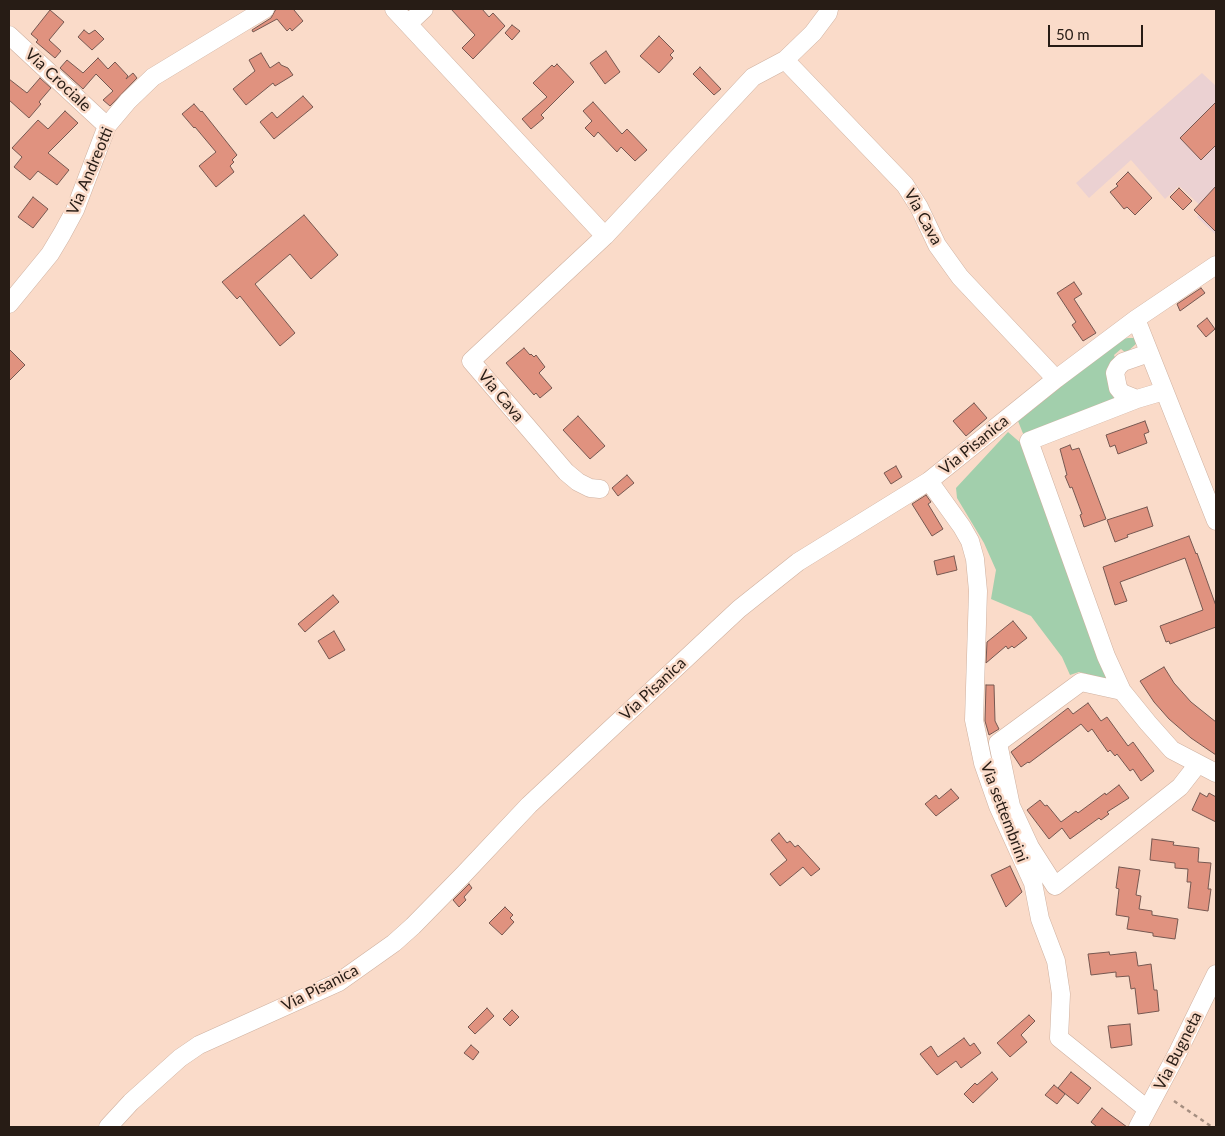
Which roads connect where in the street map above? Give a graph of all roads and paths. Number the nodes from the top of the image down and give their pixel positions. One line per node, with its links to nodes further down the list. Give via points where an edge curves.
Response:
1 (265, 9): 8 (street, Via Andreotti, via 153,77)
2 (394, 9): 5 (street)
3 (424, 9): 5 (street)
4 (829, 9): 7 (street, Via Cava, via 813,33)
5 (408, 24): 9 (street)
6 (9, 35): 8 (street, Via Crociale)
7 (785, 60): 9 (street, Via Cava, via 753,76); 14 (street, Via Cava, via 905,185 960,277)
8 (107, 126): 11 (street, Via Andreotti, via 75,210 50,254)
9 (605, 236): 18 (street, Via Cava, via 471,361 566,472 578,482)
10 (1216, 265): 12 (street, Via Pisanica)
11 (9, 304)
12 (1136, 319): 13 (street); 14 (street, Via Pisanica)
13 (1149, 353): 15 (street); 16 (street, via 1124,362 1115,373 1122,393)
14 (1056, 379): 17 (street, Via Pisanica)
15 (1164, 390): 16 (street); 19 (street)
16 (1137, 399): 20 (street, via 1029,441 1106,656)
17 (929, 481): 25 (street, Via settembrini, via 970,541 978,592 974,720 983,763 1032,883 1040,919 1056,961 1062,994 1059,1038); 26 (street, Via Pisanica, via 798,562 739,609 529,805 394,943 340,982 199,1045 131,1102)
18 (600, 489)
19 (1216, 521)
20 (1122, 691): 21 (street, via 1172,750); 21 (street, via 1081,682 998,743 1011,806 1030,847 1055,886 1180,787)
21 (1198, 764): 22 (street)
22 (1216, 773)
23 (1216, 974): 25 (street, Via Bugneta)
24 (1174, 1101): 28 (path)
25 (1147, 1108): 27 (street, Via Bugneta)
26 (108, 1127)
27 (1138, 1127)
28 (1212, 1127)

